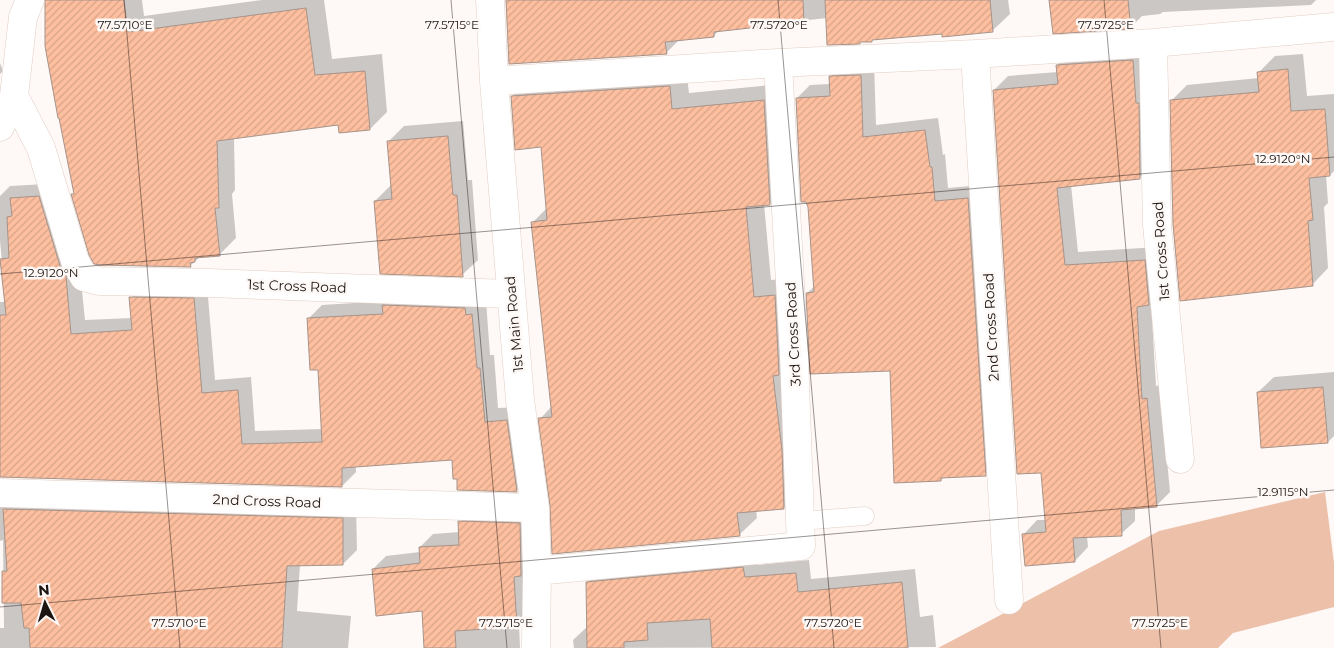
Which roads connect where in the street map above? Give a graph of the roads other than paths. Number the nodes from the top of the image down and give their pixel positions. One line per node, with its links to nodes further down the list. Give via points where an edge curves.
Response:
1 (490, 0): 7 (street, 1st Main Road)
2 (18, 14): 8 (street)
3 (1334, 27): 4 (street)
4 (1153, 43): 5 (street); 11 (street, 1st Cross Road, via 1158,225)
5 (974, 54): 6 (street); 17 (street, 2nd Cross Road)
6 (778, 62): 7 (street); 15 (street, 3rd Cross Road)
7 (494, 81): 10 (street, 1st Main Road)
8 (14, 96): 9 (street); 10 (street, 1st Cross Road, via 40,148 75,261 84,276 99,281)
9 (0, 127)
10 (511, 294): 13 (street, 1st Main Road, via 520,400)
11 (1180, 459)
12 (0, 493): 13 (street, 2nd Cross Road)
13 (535, 508): 16 (street, 1st Main Road)
14 (864, 516): 15 (lane)
15 (801, 534): 16 (street)
16 (537, 571): 18 (street, 1st Main Road)
17 (1009, 600)
18 (536, 648)

